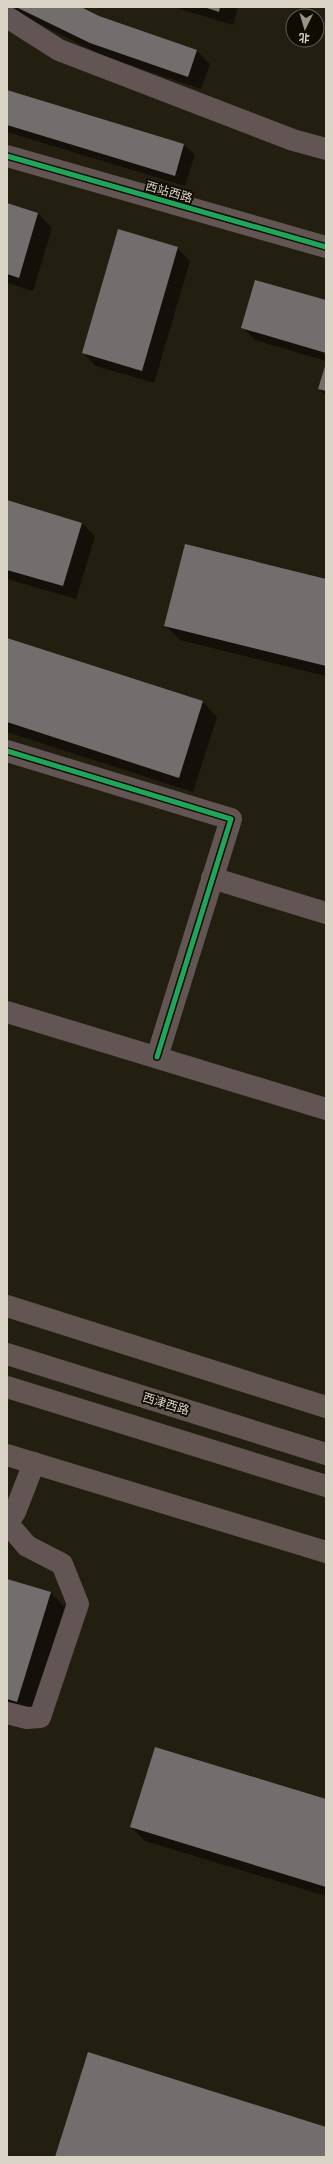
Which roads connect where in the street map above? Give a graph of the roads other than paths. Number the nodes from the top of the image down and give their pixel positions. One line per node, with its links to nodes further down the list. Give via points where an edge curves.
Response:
1 (7, 17): 2 (street, via 59,50 293,140)
2 (326, 149)
3 (7, 156): 4 (street, 西站西路)
4 (326, 247)
5 (7, 750): 6 (street, via 231,819)
6 (212, 878): 7 (street); 9 (street)
7 (326, 913)
8 (7, 1012): 9 (street)
9 (157, 1057): 10 (street)
10 (326, 1109)
11 (7, 1306): 14 (main road)
12 (7, 1354): 15 (main road, 西津西路)
13 (7, 1387): 18 (main road)
14 (326, 1407)
15 (326, 1454)
16 (7, 1455): 17 (main road)
17 (34, 1463): 19 (street); 20 (main road)
18 (326, 1486)
19 (8, 1524): 21 (street, via 27,1546 62,1564 78,1604 40,1717 27,1718)
20 (326, 1552)
21 (7, 1713)

